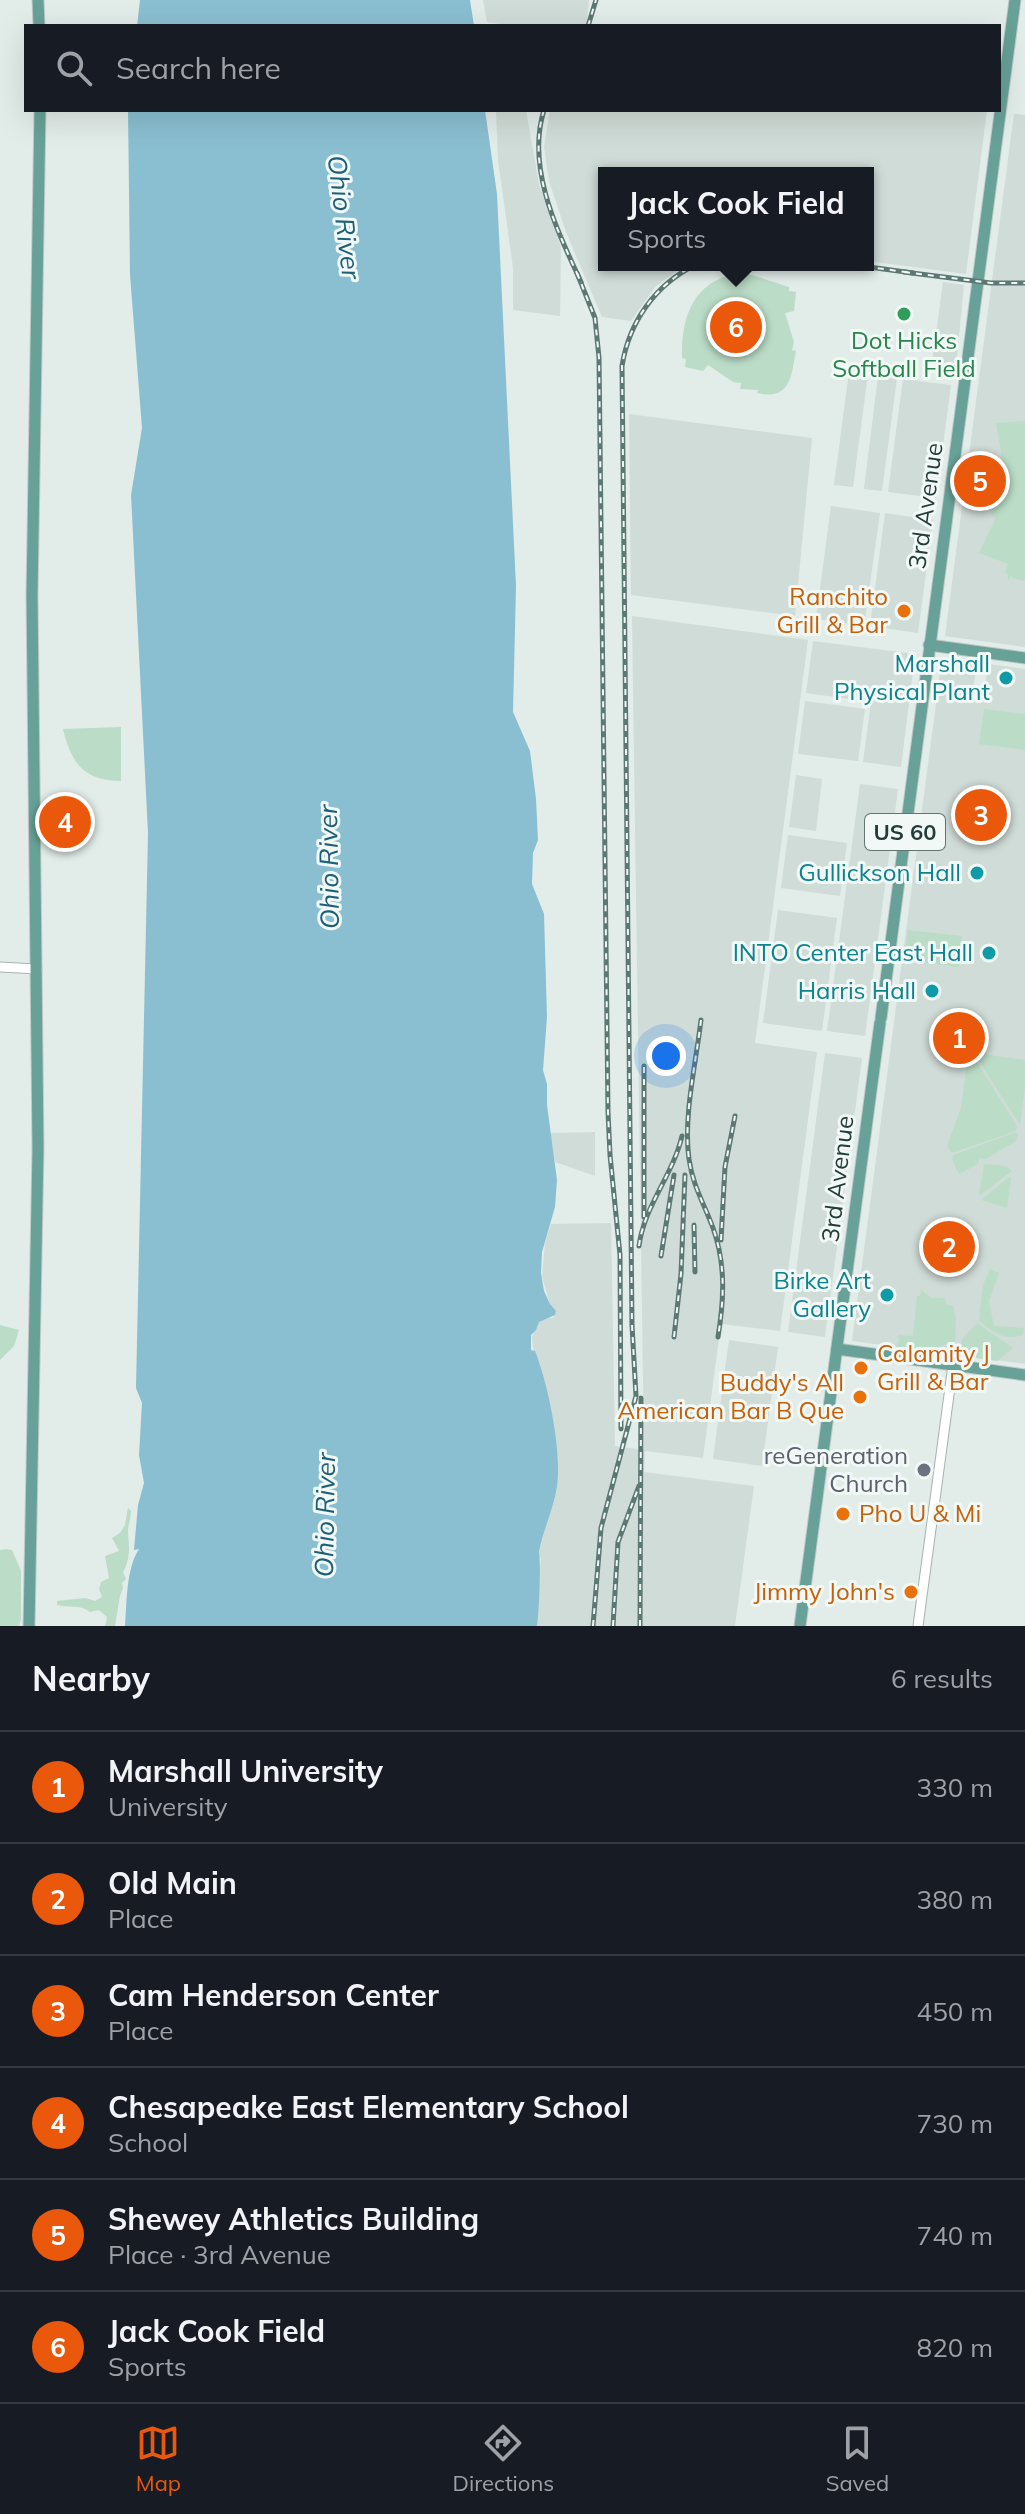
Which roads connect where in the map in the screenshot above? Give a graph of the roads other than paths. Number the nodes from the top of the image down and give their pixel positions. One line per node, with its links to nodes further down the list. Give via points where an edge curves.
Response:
1 (38, 0): 3 (main road)
2 (1015, 0): 4 (main road, 3rd Avenue / US 60)
3 (39, 24)
4 (1001, 105)
5 (40, 112): 10 (main road, via 32,579)
6 (1000, 112): 7 (main road, 3rd Avenue / US 60)
7 (929, 645): 8 (main road); 11 (main road, 3rd Avenue / US 60)
8 (1025, 658)
9 (0, 967): 10 (street)
10 (37, 969): 14 (main road)
11 (837, 1349): 12 (main road); 15 (main road, 3rd Avenue / US 60)
12 (953, 1365): 13 (main road); 16 (street)
13 (1025, 1375)
14 (29, 1626)
15 (800, 1626)
16 (918, 1626)

